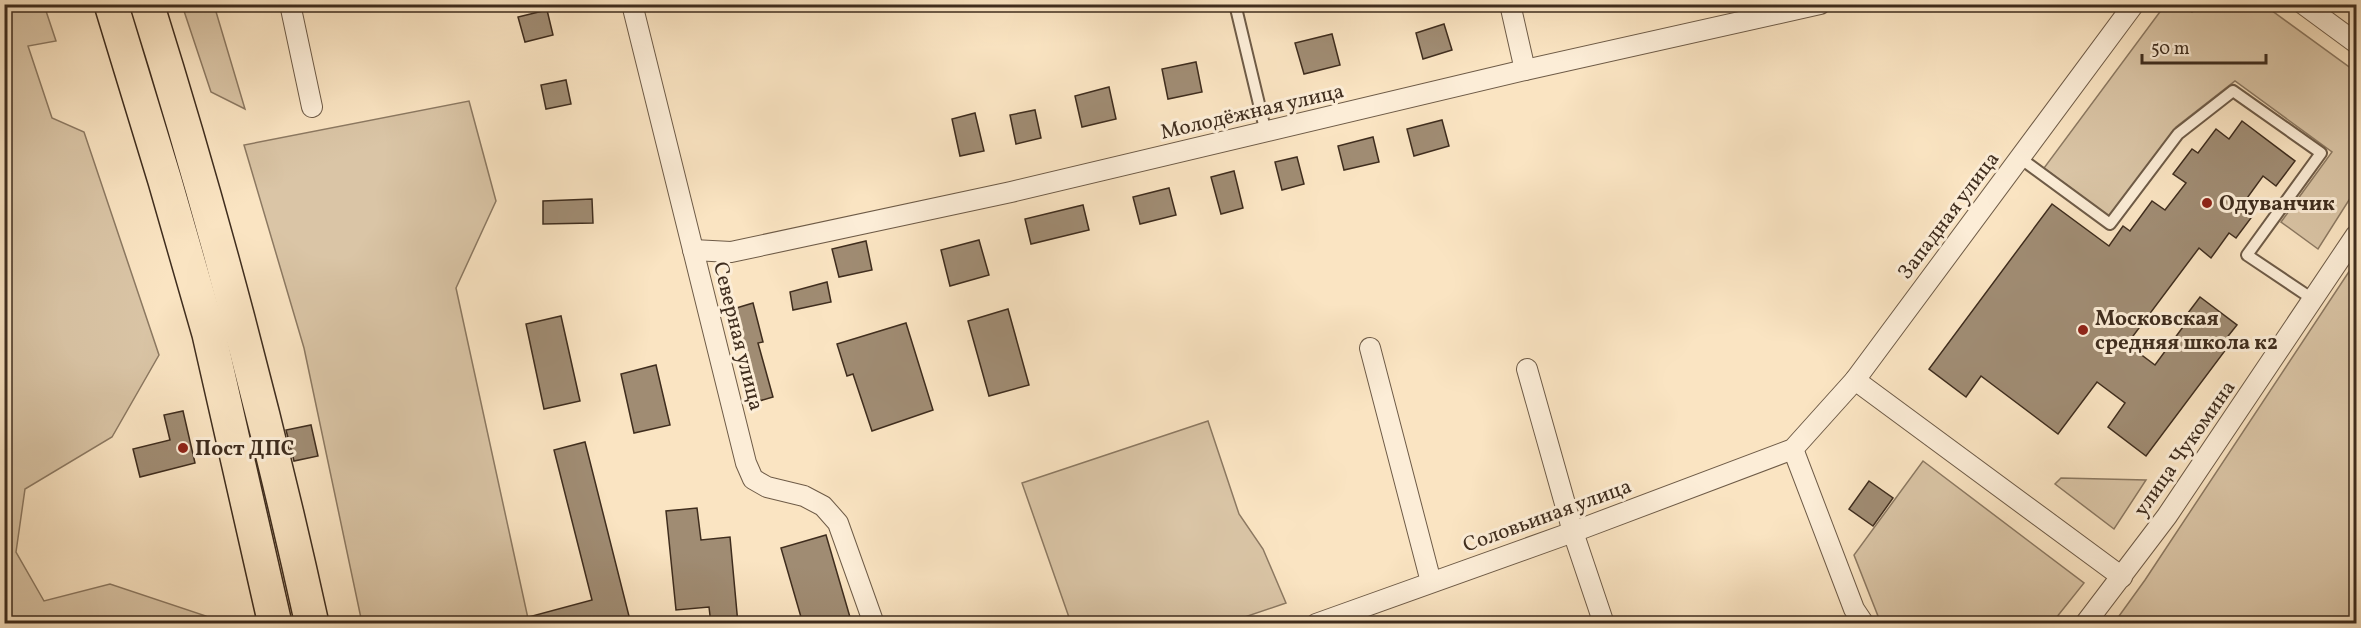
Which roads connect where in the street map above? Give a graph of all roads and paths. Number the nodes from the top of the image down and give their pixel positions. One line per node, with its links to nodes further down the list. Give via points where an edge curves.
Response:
1 (111, 4): 26 (highway, via 209,334)
2 (147, 4): 27 (highway, via 246,346)
3 (290, 4): 12 (street)
4 (632, 4): 16 (street, Северная улица)
5 (1235, 4): 13 (lane)
6 (1510, 4): 11 (street)
7 (2134, 4): 14 (street, Западная улица)
8 (2303, 4): 10 (street)
9 (1817, 5): 11 (street, Молодёжная улица)
10 (2356, 43)
11 (1526, 70): 13 (street, Молодёжная улица)
12 (312, 107)
13 (1266, 133): 16 (street, Молодёжная улица, via 731,252)
14 (2020, 158): 17 (lane, via 2110,224 2178,134 2233,91 2321,153 2247,255); 20 (street, Западная улица)
15 (2356, 235): 17 (street, улица Чукомина)
16 (693, 250): 28 (street, Северная улица, via 753,479 766,487 804,496 823,506 838,523)
17 (2314, 300): 23 (street, улица Чукомина)
18 (1370, 348): 24 (street)
19 (1527, 369): 22 (street)
20 (1855, 380): 21 (street, Западная улица); 23 (street)
21 (1793, 449): 22 (street, Соловьиная улица); 31 (street, via 1854,609)
22 (1573, 532): 24 (street, Соловьиная улица); 30 (street)
23 (2122, 577): 32 (street, улица Чукомина)
24 (1431, 582): 25 (street, Соловьиная улица)
25 (1343, 619): 29 (street, Соловьиная улица)
26 (274, 624)
27 (312, 624)
28 (874, 624)
29 (1316, 624)
30 (1604, 624)
31 (1864, 624)
32 (2085, 624)

